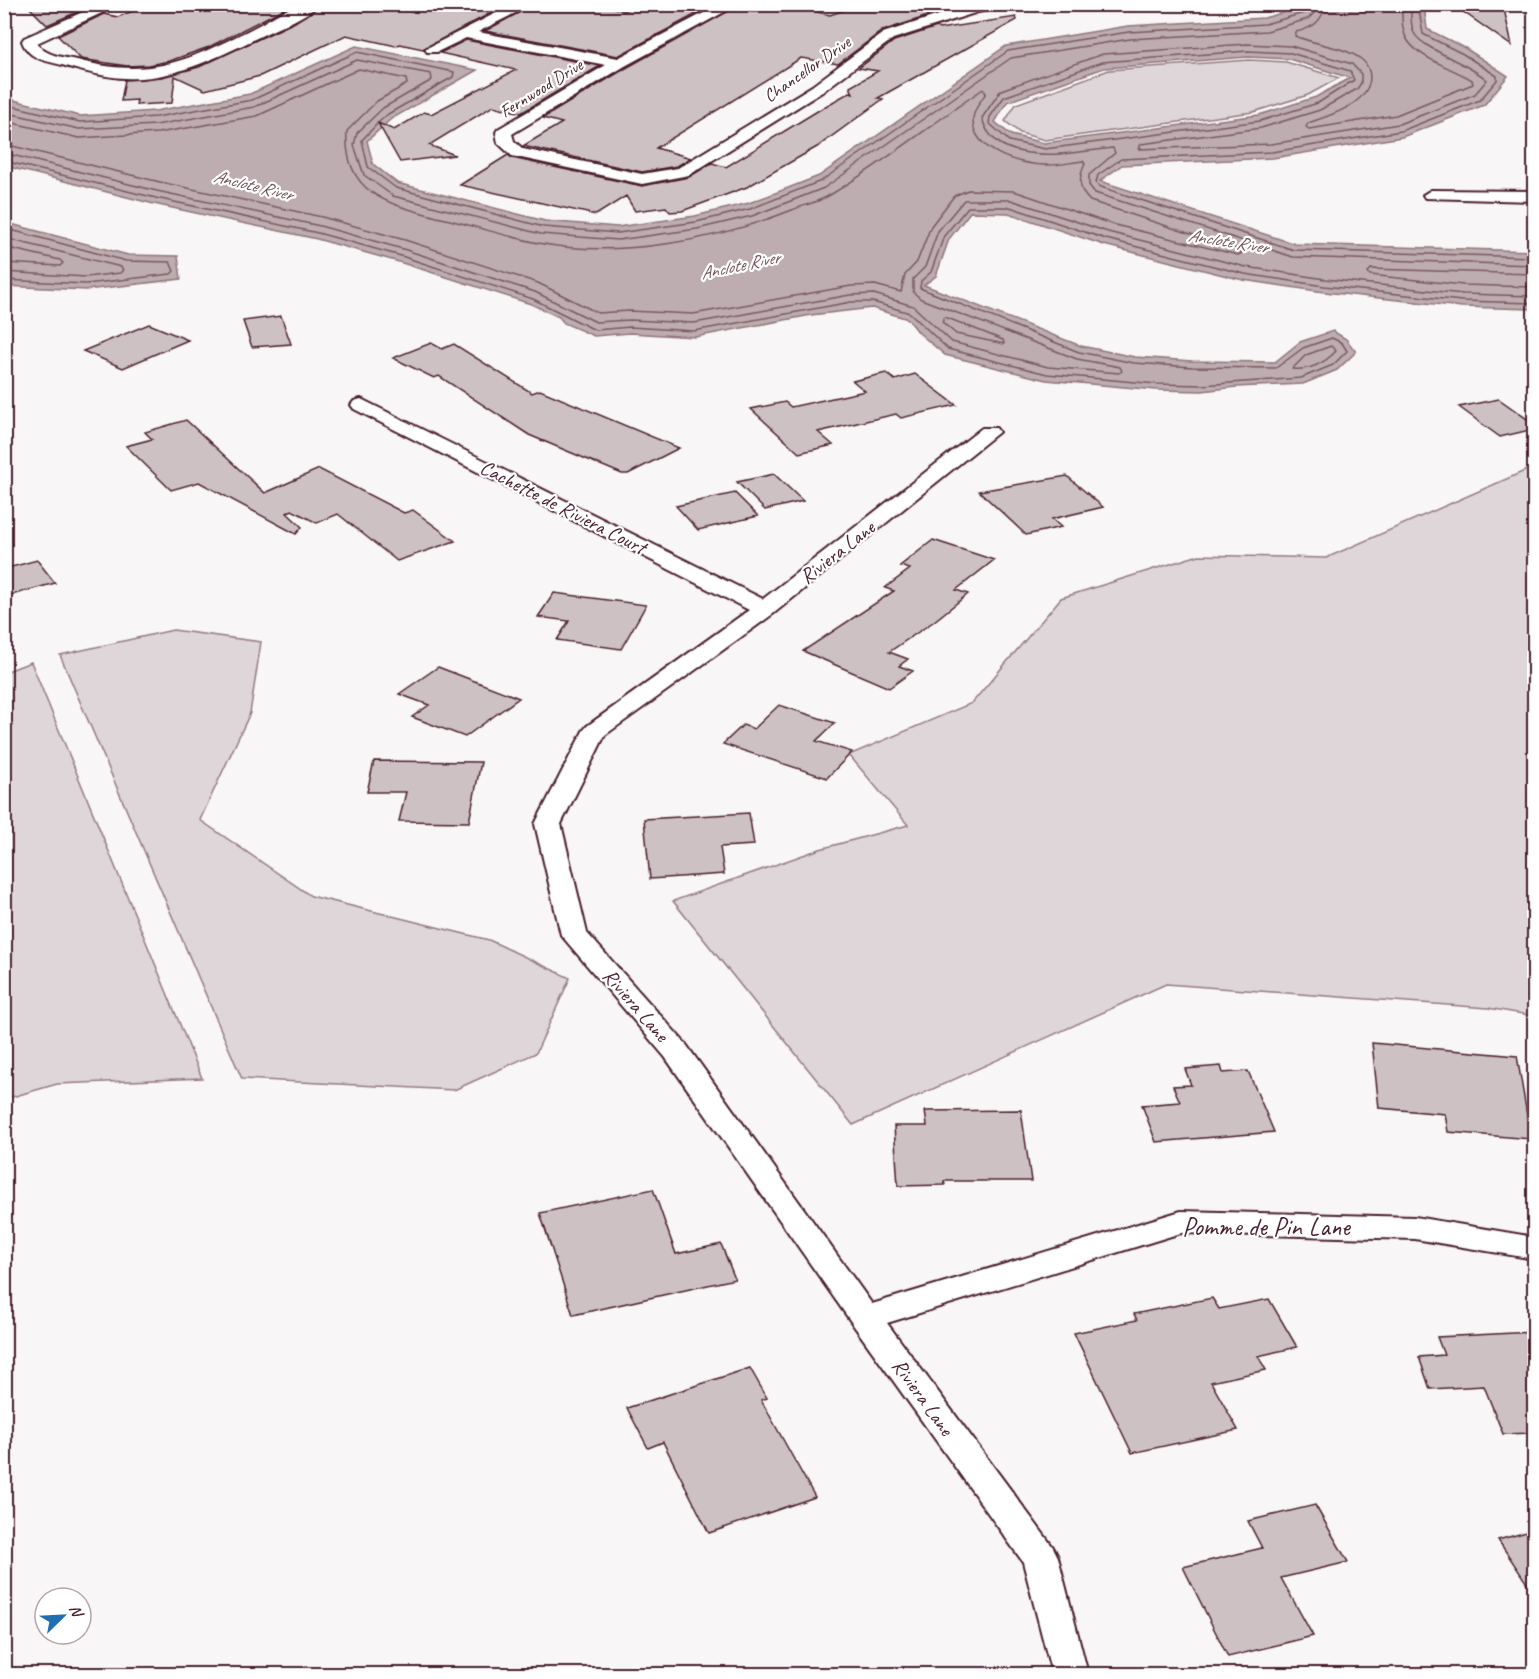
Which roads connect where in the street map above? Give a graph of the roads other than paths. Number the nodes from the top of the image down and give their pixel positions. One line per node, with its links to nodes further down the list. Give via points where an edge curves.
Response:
1 (114, 4): 2 (street, via 28,41 39,56 126,74 159,71 189,63)
2 (312, 4)
3 (526, 4): 7 (street)
4 (732, 4): 9 (street, Fernwood Drive)
5 (1000, 4): 6 (street, Chancellor Drive)
6 (974, 6): 10 (street, Chancellor Drive, via 888,36 817,89 683,172)
7 (465, 34): 8 (street); 9 (street)
8 (432, 49)
9 (620, 63): 10 (street, Fernwood Drive, via 504,132 506,143 518,153)
10 (642, 179)
11 (1431, 195): 12 (street)
12 (1534, 196)
13 (361, 405): 15 (street, Cachette de Riviera Court)
14 (989, 432): 15 (street, Riviera Lane)
15 (765, 609): 17 (street, Riviera Lane, via 595,731 548,824 574,935 675,1050)
16 (1534, 1248): 17 (street, Pomme de Pin Lane, via 1415,1228 1181,1222)
17 (865, 1318): 18 (street, Riviera Lane, via 1040,1557)
18 (1070, 1674)

